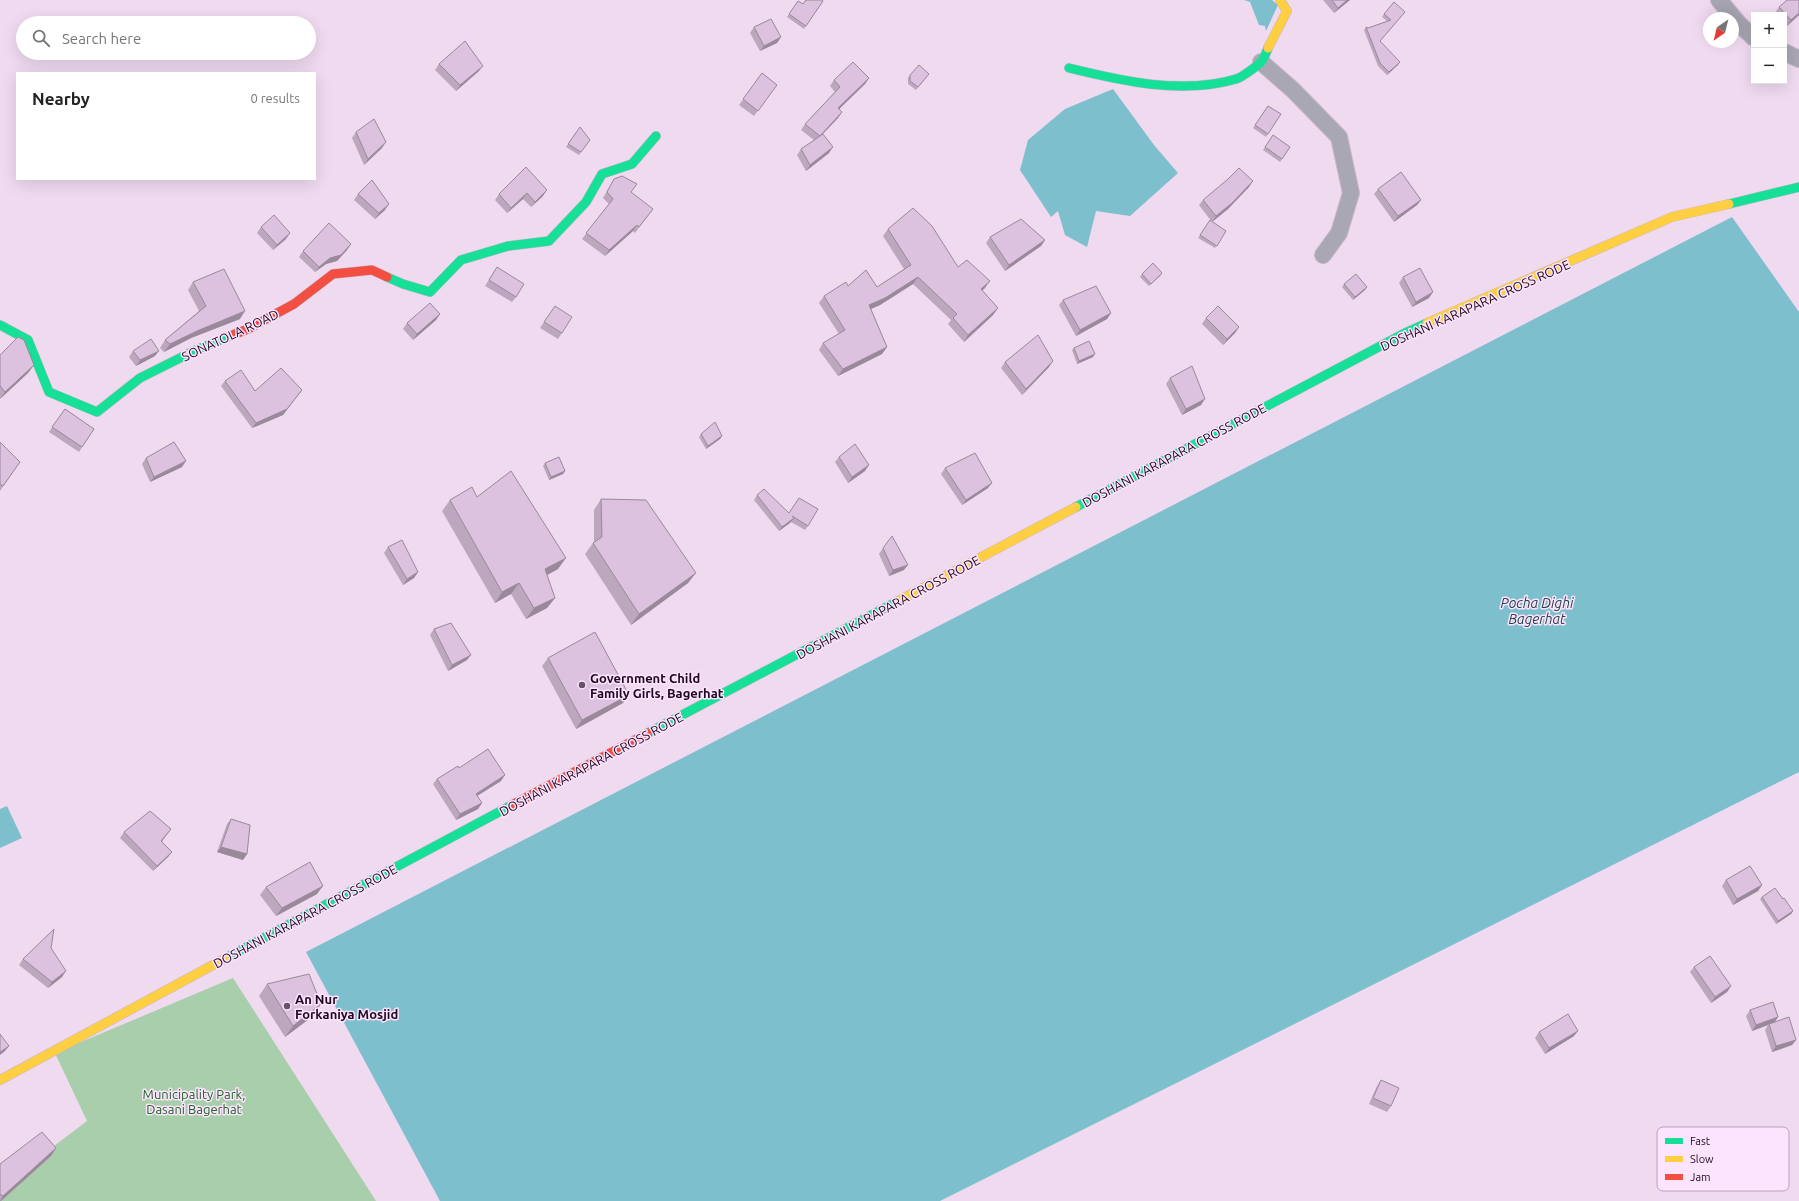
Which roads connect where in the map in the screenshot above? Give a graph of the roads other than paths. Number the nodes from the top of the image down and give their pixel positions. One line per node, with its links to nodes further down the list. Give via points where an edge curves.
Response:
1 (1280, 0): 6 (street, via 1287,11)
2 (1719, 0): 3 (street)
3 (1751, 35)
4 (1787, 53): 5 (street)
5 (1799, 59)
6 (1261, 62): 7 (street, via 1237,79 1193,86 1163,85); 10 (street, via 1339,137 1351,193 1339,233)
7 (1069, 68)
8 (656, 136): 11 (street, SONATOLA ROAD, via 632,164 602,174 586,202 549,241 508,246 461,260 430,292 403,284 372,270 333,274 294,304 248,329 196,350 140,378 98,412 49,392 28,340)
9 (1799, 187): 12 (street, DOSHANI KARAPARA CROSS RODE, via 1672,217 1407,332 362,885)
10 (1323, 255)
11 (0, 325)
12 (0, 1080)

